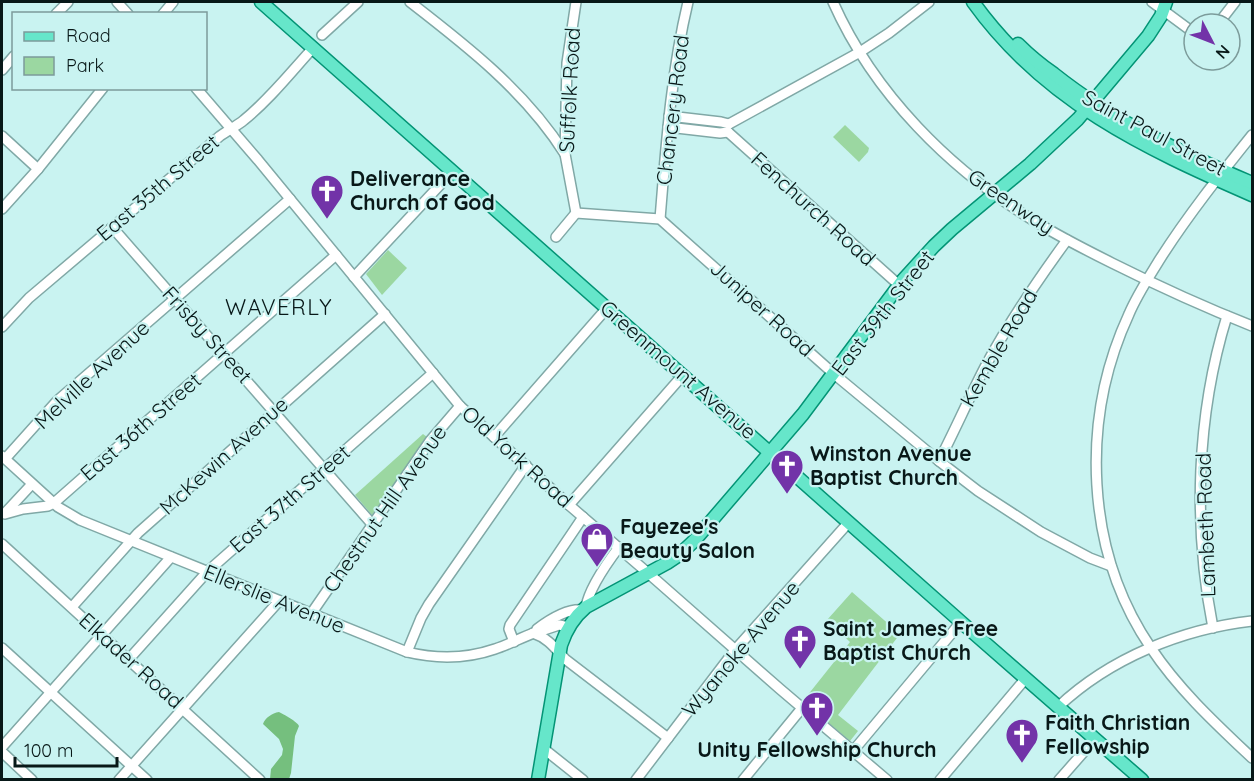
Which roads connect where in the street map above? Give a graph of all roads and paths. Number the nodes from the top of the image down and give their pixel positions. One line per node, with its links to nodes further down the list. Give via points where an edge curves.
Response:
1 (261, 2): 14 (main road, Greenmount Avenue)
2 (358, 2): 13 (street)
3 (410, 2): 27 (street, via 463,43 522,99)
4 (576, 2): 27 (street, Suffolk Road, via 567,63)
5 (688, 2): 21 (street, Chancery Road)
6 (833, 2): 15 (street, Greenway)
7 (929, 2): 15 (street)
8 (973, 2): 20 (main road, Saint Paul Street, via 1029,65)
9 (983, 2): 20 (main road, Saint Paul Street, via 1021,47)
10 (1152, 2): 11 (street)
11 (1165, 6): 12 (street); 20 (main road, East 39th Street, via 1148,36)
12 (1182, 22)
13 (322, 35)
14 (313, 48): 23 (street, East 35th Street, via 267,98); 29 (main road, Greenmount Avenue)
15 (860, 52): 24 (street); 32 (street, Greenway, via 920,130)
16 (12, 58): 17 (street)
17 (2, 70)
18 (101, 90): 28 (street)
19 (198, 90): 23 (street, Old York Road)
20 (1089, 106): 30 (main road, Saint Paul Street, via 1147,133); 32 (main road, East 39th Street)
21 (669, 116): 22 (street, Chancery Road); 24 (street, via 721,122)
22 (668, 127): 24 (street, via 720,133); 37 (street, Chancery Road)
23 (231, 128): 34 (street, Old York Road); 38 (street, East 35th Street)
24 (729, 128): 44 (street, Fenchurch Road)
25 (1252, 135): 30 (street)
26 (2, 136): 28 (street)
27 (565, 154): 36 (street, Suffolk Road)
28 (38, 169): 35 (street)
29 (453, 171): 42 (street); 46 (main road, Greenmount Avenue)
30 (1220, 175): 31 (main road, Saint Paul Street); 33 (main road, Saint Paul Street); 43 (street)
31 (1252, 183)
32 (995, 194): 40 (street, Greenway); 44 (main road, East 39th Street, via 934,246)
33 (1252, 195)
34 (290, 199): 41 (street, Old York Road); 45 (street, Melville Avenue)
35 (2, 209)
36 (576, 213): 37 (street); 39 (street)
37 (660, 219): 53 (street, Juniper Road)
38 (112, 227): 45 (street, Frisby Street); 50 (street, East 35th Street, via 29,298)
39 (555, 237)
40 (1067, 240): 43 (street, Greenway); 60 (street, Kemble Road, via 995,350)
41 (336, 255): 42 (street, Old York Road); 51 (street, East 36th Street)
42 (354, 277): 47 (street, Old York Road)
43 (1147, 280): 48 (street, Greenway); 74 (street, via 1116,345 1098,416 1098,494)
44 (899, 285): 53 (main road, East 39th Street)
45 (175, 299): 51 (street, Frisby Street); 59 (street, Melville Avenue, via 57,401)
46 (607, 308): 54 (main road, Greenmount Avenue); 57 (street)
47 (385, 314): 52 (street, Old York Road); 56 (street, McKewin Avenue)
48 (1227, 316): 49 (street, Greenway); 84 (street, Lambeth Road, via 1209,393 1200,479 1206,586)
49 (1252, 326)
50 (2, 327)
51 (224, 354): 56 (street, Frisby Street); 64 (street, East 36th Street)
52 (433, 373): 55 (street, Old York Road); 62 (street, East 37th Street)
53 (834, 374): 58 (main road, East 39th Street); 60 (street, Juniper Road)
54 (683, 375): 58 (main road, Greenmount Avenue); 65 (street)
55 (460, 406): 57 (street, Old York Road); 69 (street, Chestnut Hill Avenue, via 434,434)
56 (275, 411): 62 (street, Frisby Street); 70 (street, McKewin Avenue)
57 (494, 437): 61 (street, Old York Road)
58 (771, 453): 68 (main road, Greenmount Avenue); 76 (main road, East 39th Street, via 688,548)
59 (3, 458): 63 (street, Ellerslie Avenue)
60 (939, 462): 74 (street, Juniper Road, via 1041,532)
61 (526, 465): 65 (street, Old York Road); 91 (street, via 429,604)
62 (323, 469): 69 (street, Frisby Street); 75 (street, East 37th Street)
63 (32, 484): 64 (street, Ellerslie Avenue); 66 (street)
64 (54, 503): 66 (street); 70 (street, Ellerslie Avenue, via 80,520)
65 (569, 505): 67 (street, Old York Road)
66 (3, 516)
67 (583, 517): 72 (street, Old York Road); 87 (street, via 510,625)
68 (849, 522): 82 (main road, Greenmount Avenue); 90 (street, Wyanoke Avenue)
69 (372, 524): 80 (street, Chestnut Hill Avenue)
70 (130, 541): 73 (street, Ellerslie Avenue); 78 (street, McKewin Avenue)
71 (2, 544): 78 (street, Elkader Road)
72 (618, 547): 76 (street, Old York Road); 79 (street)
73 (171, 557): 75 (street, Ellerslie Avenue); 86 (street)
74 (1111, 566): 89 (street)
75 (207, 572): 77 (street, Ellerslie Avenue); 93 (street, East 37th Street)
76 (649, 573): 79 (main road); 90 (street, Old York Road)
77 (279, 601): 80 (street, Ellerslie Avenue); 97 (street)
78 (72, 607): 86 (street, Elkader Road)
79 (585, 608): 83 (main road); 85 (street, via 568,612)
80 (311, 614): 91 (street, Ellerslie Avenue)
81 (1252, 621): 84 (street)
82 (961, 622): 94 (main road, Greenmount Avenue); 103 (street)
83 (569, 627): 85 (street, Ellerslie Avenue, via 559,625); 92 (main road)
84 (1213, 628): 89 (street)
85 (533, 633): 87 (street, Ellerslie Avenue); 92 (street, via 545,638)
86 (102, 634): 93 (street, Elkader Road); 95 (street)
87 (514, 642): 91 (street, Ellerslie Avenue, via 457,656 430,657)
88 (2, 648): 95 (street)
89 (1150, 648): 96 (street, via 1103,673); 105 (street, via 1187,694)
90 (735, 650): 98 (street, Old York Road); 99 (street, Wyanoke Avenue)
91 (407, 652)
92 (560, 653): 99 (street); 102 (main road)
93 (129, 659): 97 (street, Elkader Road)
94 (1026, 678): 96 (main road, Greenmount Avenue); 116 (street)
95 (50, 692): 101 (street); 106 (street)
96 (1058, 707): 100 (main road, Greenmount Avenue)
97 (183, 708): 106 (street); 111 (street, Elkader Road)
98 (802, 708): 103 (street, Old York Road); 115 (street)
99 (668, 738): 114 (street, Wyanoke Avenue)
100 (1095, 739): 117 (street); 118 (main road, Greenmount Avenue)
101 (2, 747)
102 (544, 749): 112 (main road); 113 (street)
103 (853, 751): 107 (street, Old York Road)
104 (2, 752): 108 (street)
105 (1252, 758)
106 (131, 765): 109 (street); 110 (street)
107 (880, 777)
108 (32, 780)
109 (119, 780)
110 (147, 780)
111 (260, 780)
112 (538, 780)
113 (583, 780)
114 (636, 780)
115 (743, 780)
116 (940, 780)
117 (1059, 780)
118 (1142, 780)

